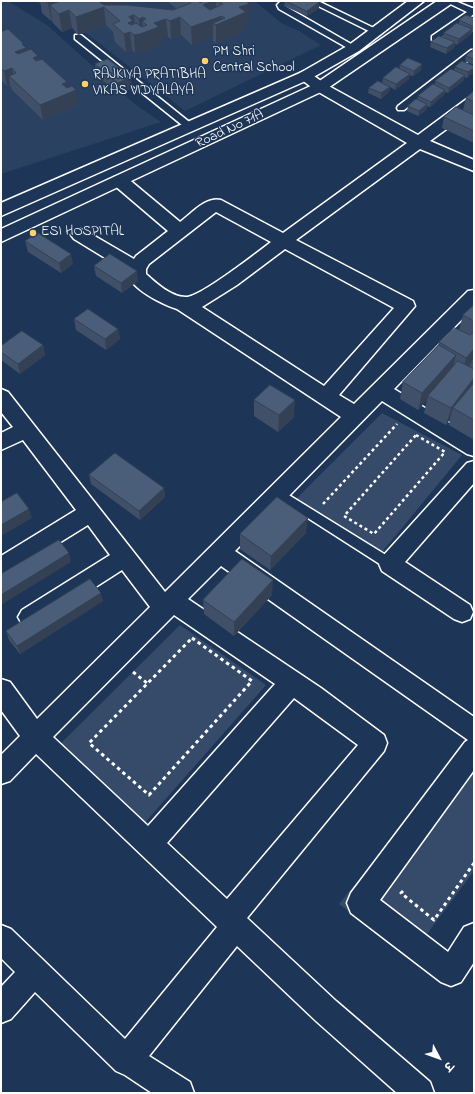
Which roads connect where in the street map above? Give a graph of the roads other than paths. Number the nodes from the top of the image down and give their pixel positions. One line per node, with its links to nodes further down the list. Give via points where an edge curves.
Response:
1 (286, 1): 9 (lane, via 281,5 282,8)
2 (312, 1): 6 (lane)
3 (417, 1): 6 (street, Road No 71A)
4 (447, 1): 5 (lane); 12 (street, Road No 71A)
5 (474, 11): 8 (lane)
6 (376, 31): 9 (street, Road No 71A)
7 (78, 37): 15 (lane)
8 (434, 38)
9 (354, 48): 11 (street, Road No 71A)
10 (474, 52): 14 (lane)
11 (305, 76): 12 (street); 15 (street, Road No 71A)
12 (320, 87): 16 (street); 18 (street, Road No 71A)
13 (474, 101): 16 (street)
14 (401, 108)
15 (190, 127): 19 (street, Road No 71A)
16 (420, 143): 17 (street); 23 (street)
17 (474, 166)
18 (120, 181): 20 (street); 22 (street, Road No 71A)
19 (1, 210)
20 (179, 231): 23 (street, via 215,204); 24 (street, via 142,260)
21 (80, 235): 24 (street)
22 (1, 236)
23 (285, 240): 26 (street, via 225,285 193,303); 30 (street, via 406,306)
24 (137, 270): 26 (street, via 137,276 148,286 166,298)
25 (474, 296): 27 (street)
26 (182, 303): 30 (street)
27 (466, 316): 28 (street)
28 (381, 391): 31 (street); 34 (street)
29 (1, 397): 32 (street)
30 (326, 397): 31 (street)
31 (356, 416): 36 (street)
32 (26, 429): 33 (street); 37 (street)
33 (1, 442)
34 (474, 448)
35 (474, 469): 40 (street)
36 (279, 494): 38 (street); 40 (lane)
37 (91, 512): 39 (street); 41 (street)
38 (220, 553): 42 (street); 47 (street)
39 (125, 557): 42 (street); 44 (street)
40 (390, 564): 43 (street)
41 (1, 568)
42 (169, 605): 45 (street); 48 (street)
43 (462, 612)
44 (23, 621)
45 (292, 683): 51 (street); 52 (street, via 375,743)
46 (1, 690): 48 (street)
47 (474, 731)
48 (35, 737): 50 (street); 51 (street)
49 (474, 750): 53 (street, via 361,903 451,972)
50 (1, 772)
51 (149, 844): 52 (street)
52 (232, 923): 57 (street); 59 (street)
53 (474, 937)
54 (1, 939): 55 (street)
55 (34, 971): 56 (street); 57 (street, via 126,1062)
56 (1, 1009)
57 (128, 1060): 58 (street)
58 (179, 1093)
59 (419, 1093)

